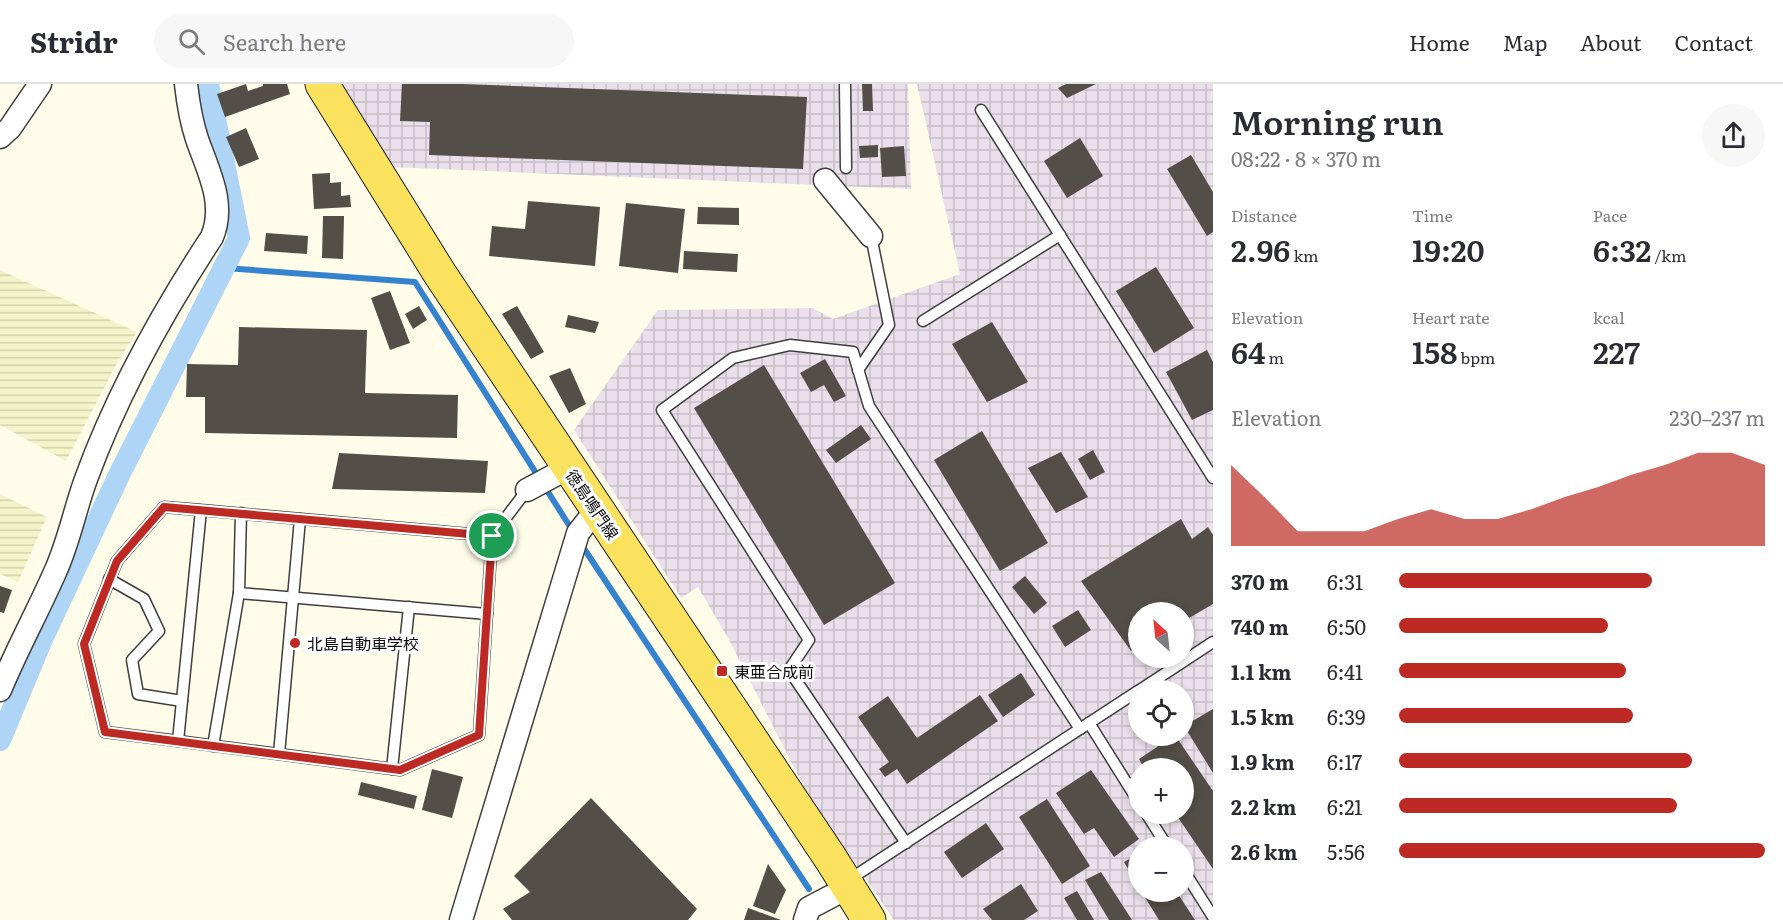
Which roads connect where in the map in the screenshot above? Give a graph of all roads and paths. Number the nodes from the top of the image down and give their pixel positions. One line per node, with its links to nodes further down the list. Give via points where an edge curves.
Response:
1 (40, 84): 6 (street)
2 (186, 84): 27 (street, via 196,136 217,199 217,225 123,391 86,478 57,568)
3 (322, 84): 13 (main road, 徳島鳴門線, via 440,274)
4 (845, 84): 7 (lane)
5 (981, 110): 9 (lane)
6 (0, 137)
7 (846, 168)
8 (825, 180): 10 (street)
9 (1060, 235): 11 (lane); 14 (lane)
10 (871, 236): 12 (lane, via 889,325)
11 (922, 321)
12 (858, 370): 32 (lane, via 869,406); 38 (lane, via 853,352 790,345 733,358 662,410 809,640 789,670)
13 (568, 468): 15 (street); 17 (main road, 徳島鳴門線)
14 (1213, 477)
15 (527, 490): 20 (lane)
16 (201, 510): 18 (lane); 21 (lane, via 164,507 117,561); 31 (lane)
17 (596, 510): 39 (main road, 徳島鳴門線); 42 (street, via 579,533)
18 (241, 513): 19 (lane); 22 (lane)
19 (300, 519): 20 (lane); 23 (lane)
20 (492, 536): 25 (lane)
21 (109, 579): 31 (lane, via 144,599 159,631 132,660 138,694); 33 (lane, via 84,644 105,732)
22 (239, 592): 23 (lane); 34 (lane)
23 (294, 597): 24 (lane); 35 (lane)
24 (408, 607): 25 (lane); 36 (lane)
25 (487, 614): 36 (lane, via 479,735 400,770)
26 (1213, 642): 28 (lane)
27 (9, 643): 29 (street)
28 (1154, 680)
29 (0, 690)
30 (1128, 697): 32 (lane)
31 (182, 701): 33 (lane)
32 (1084, 726): 37 (lane); 38 (lane)
33 (178, 741): 34 (lane)
34 (213, 746): 35 (lane)
35 (279, 754): 36 (lane)
36 (392, 769)
37 (1128, 787)
38 (906, 843): 39 (lane)
39 (847, 885): 43 (street, via 809,908); 44 (main road, 徳島鳴門線)
40 (1194, 887): 41 (lane)
41 (1213, 917)
42 (460, 920)
43 (805, 920)
44 (869, 920)

